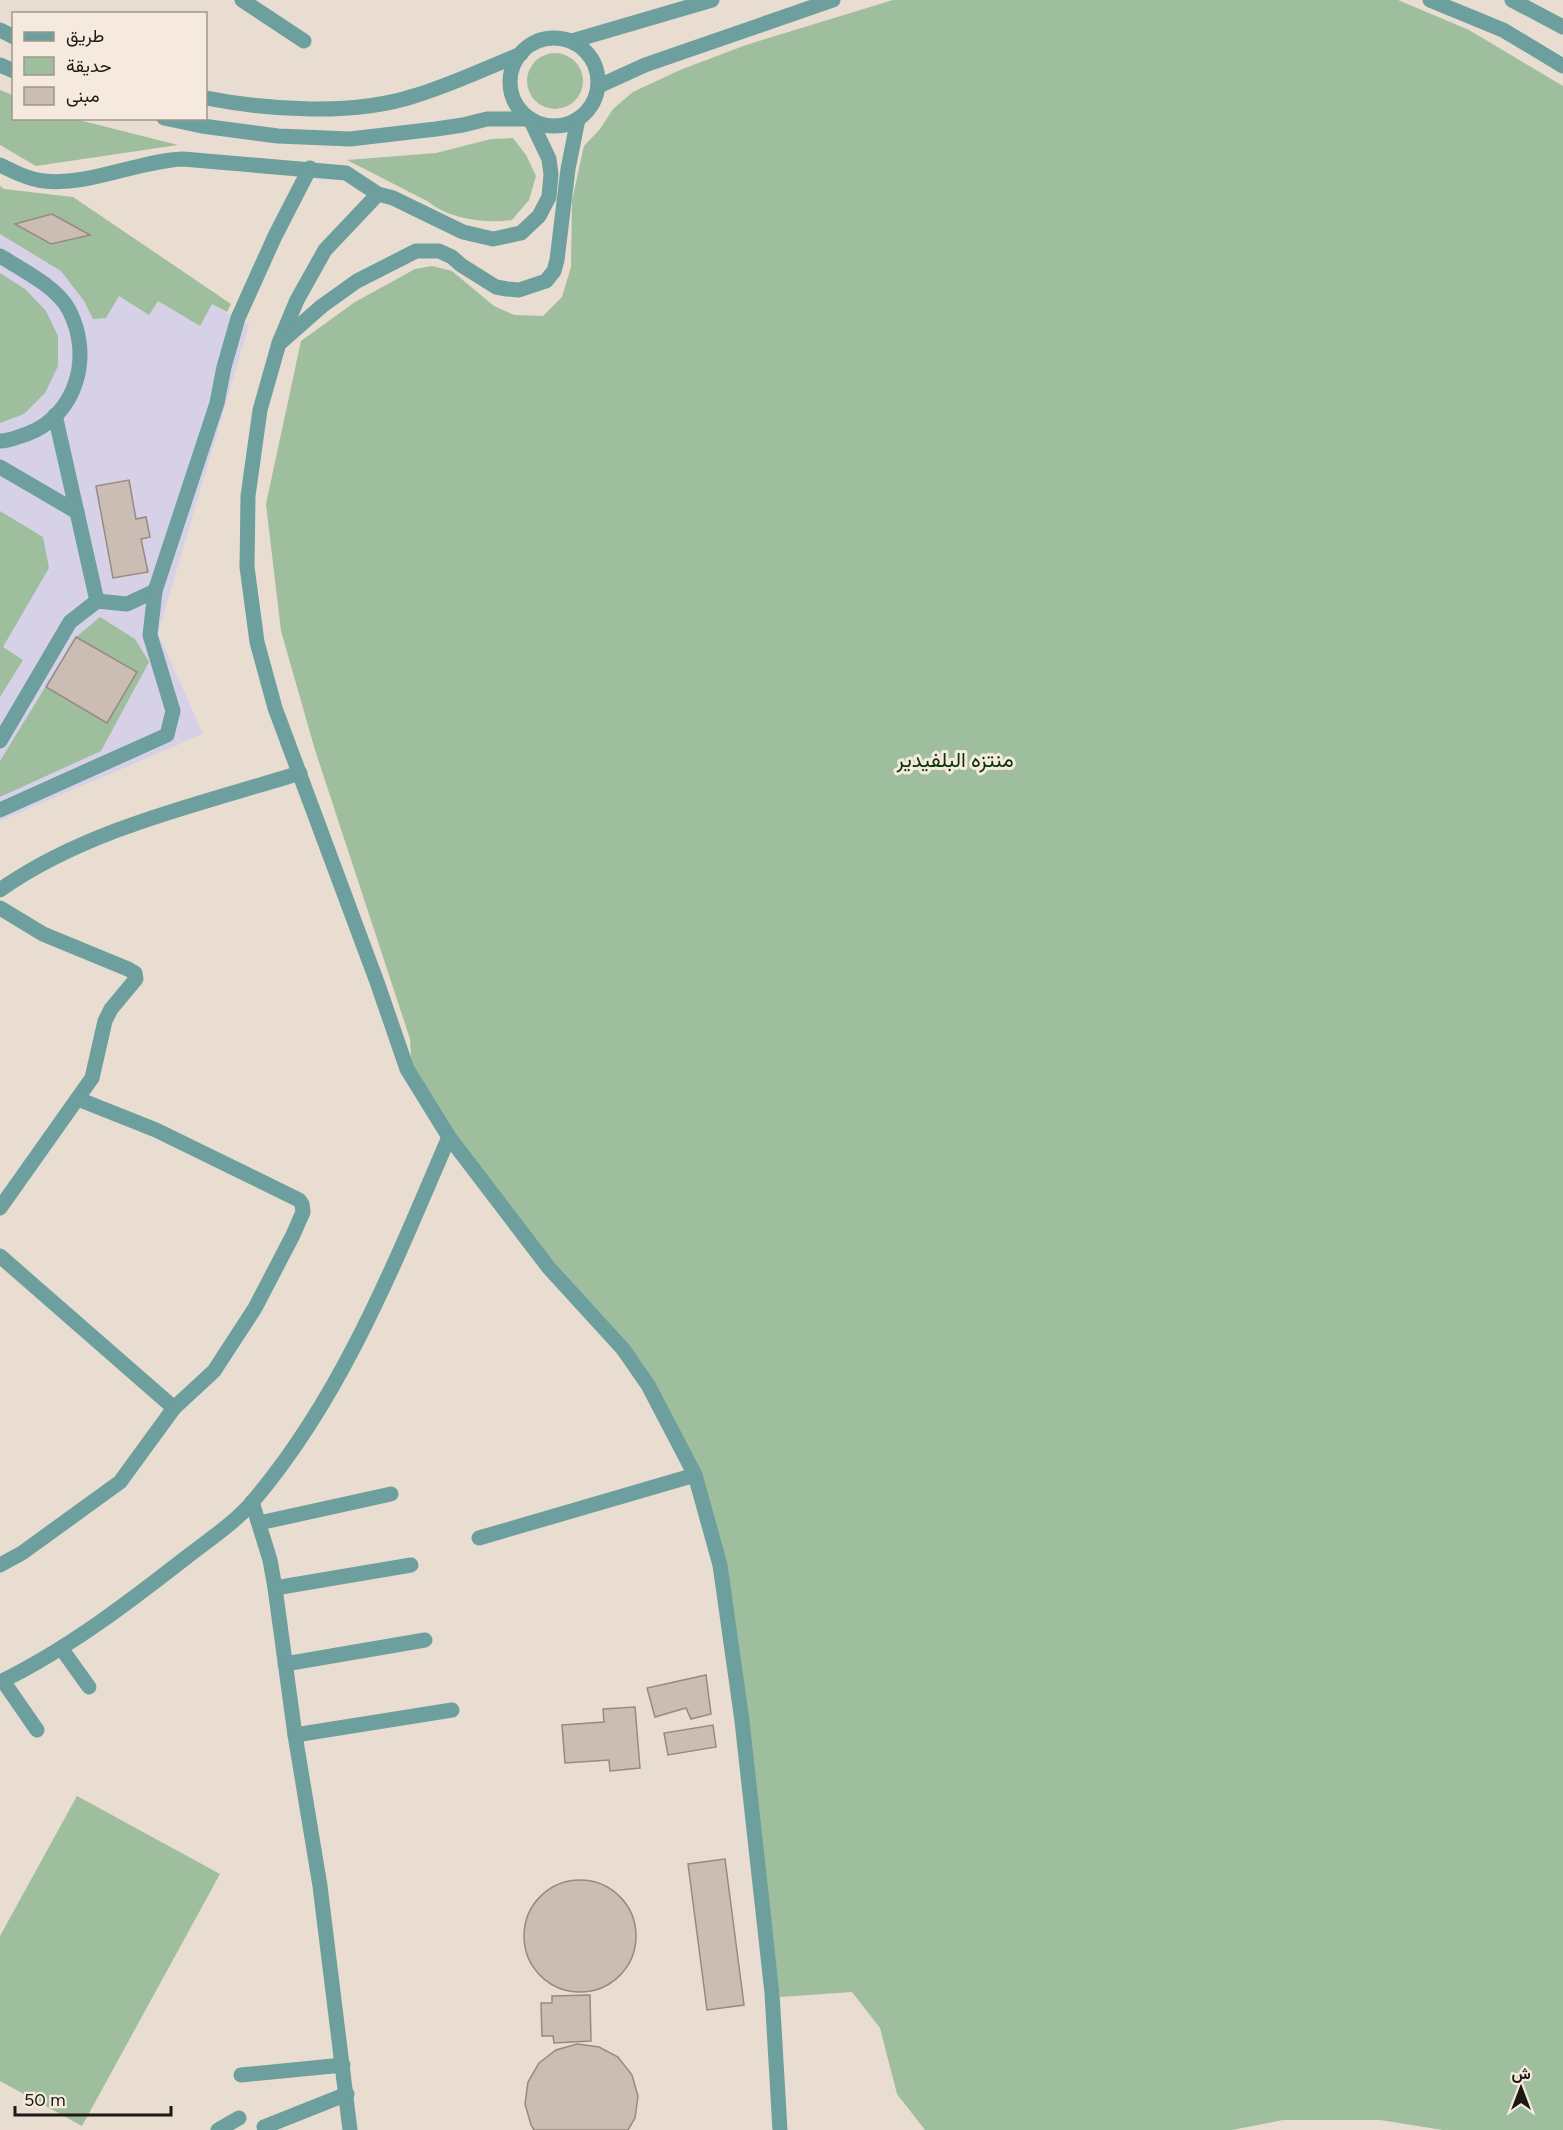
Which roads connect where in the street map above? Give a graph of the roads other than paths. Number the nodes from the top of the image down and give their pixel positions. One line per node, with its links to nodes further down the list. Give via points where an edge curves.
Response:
1 (242, 0): 7 (street)
2 (712, 0): 8 (street)
3 (833, 0): 11 (street, via 645,65)
4 (1430, 0): 10 (street, via 1503,30)
5 (1512, 0): 6 (street)
6 (1563, 27)
7 (304, 41)
8 (572, 41): 9 (street, via 539,40); 11 (street, via 594,63)
9 (520, 54): 12 (street, via 413,97 357,108 288,108); 13 (street, via 513,66 511,88 519,109)
10 (1563, 66)
11 (598, 86): 14 (street, via 592,105)
12 (207, 98)
13 (530, 119): 14 (street, via 559,126); 15 (street, via 487,119 350,139 278,136); 18 (street, via 549,159 551,174 549,198 539,216 521,233 493,239 463,232)
14 (578, 119): 20 (street, via 557,260 546,281 519,290 496,287 452,256 439,251 416,251 357,281)
15 (174, 120)
16 (0, 165): 17 (street, via 43,181 174,159)
17 (310, 168): 18 (street, via 346,173); 25 (street, via 238,318 217,403)
18 (378, 194): 20 (street, via 326,250 297,300)
19 (0, 256): 21 (street, via 44,284 68,308 80,340 79,374 65,405)
20 (279, 344): 28 (street, via 260,410 248,496 247,567 257,642 275,708)
21 (55, 415): 22 (street, via 40,429); 24 (street)
22 (0, 441)
23 (0, 467): 24 (street)
24 (77, 512): 26 (street)
25 (155, 591): 26 (street, via 127,604); 29 (street, via 150,635 173,711 167,735)
26 (97, 601): 27 (street, via 70,622)
27 (0, 741)
28 (300, 773): 30 (street, via 107,833 24,873); 33 (street, via 407,1069)
29 (0, 810)
30 (0, 890)
31 (0, 909): 32 (street, via 44,934 135,974 136,979 108,1015 92,1078)
32 (78, 1099): 34 (street); 36 (street, via 156,1130 246,1173 294,1197 303,1207 293,1236 255,1308 214,1371)
33 (450, 1137): 37 (street, via 549,1268 624,1349 648,1385); 39 (street, via 392,1269 345,1362 285,1462)
34 (0, 1208)
35 (0, 1256): 36 (street)
36 (174, 1408): 42 (street, via 120,1482)
37 (694, 1475): 41 (street); 60 (street, via 720,1565 742,1721 772,1992)
38 (391, 1494): 40 (street)
39 (252, 1502): 40 (street); 46 (street, via 230,1524 153,1583)
40 (259, 1523): 44 (street)
41 (479, 1538)
42 (0, 1565)
43 (411, 1565): 44 (street)
44 (275, 1588): 47 (street)
45 (425, 1640): 47 (street)
46 (61, 1648): 48 (street); 49 (street)
47 (285, 1664): 52 (street)
48 (2, 1681): 51 (street)
49 (89, 1687)
50 (452, 1710): 52 (street)
51 (37, 1730)
52 (295, 1735): 53 (street, via 320,1886)
53 (343, 2065): 54 (street); 55 (street)
54 (241, 2075)
55 (347, 2094): 58 (street, via 264,2127); 59 (street)
56 (239, 2118): 57 (street)
57 (218, 2130)
58 (266, 2130)
59 (350, 2130)
60 (780, 2130)

